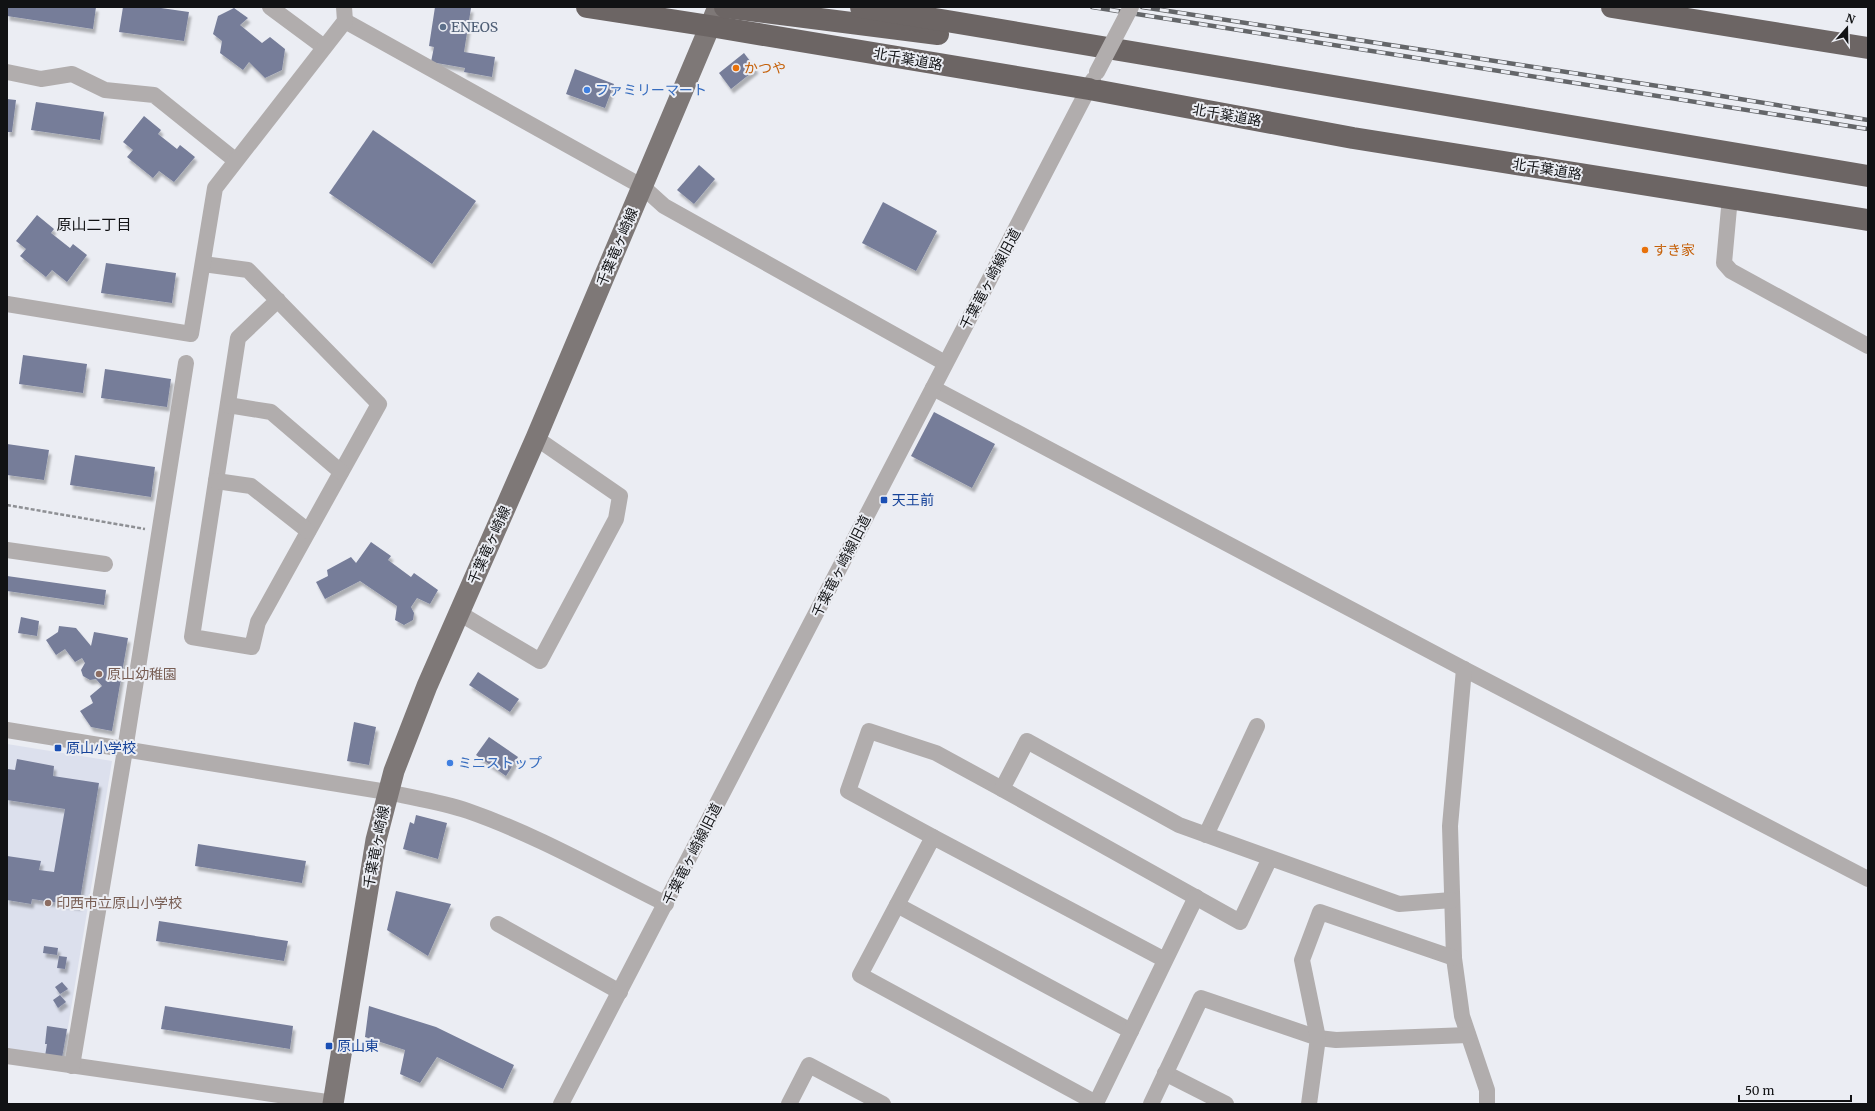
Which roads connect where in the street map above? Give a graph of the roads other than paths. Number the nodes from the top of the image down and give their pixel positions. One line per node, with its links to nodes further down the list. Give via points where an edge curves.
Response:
1 (270, 7): 9 (street)
2 (587, 7): 7 (highway, 北千葉道路)
3 (861, 7): 8 (highway)
4 (1131, 7): 12 (street, 千葉竜ヶ崎線旧道, bridge)
5 (1612, 7): 10 (highway)
6 (345, 14): 9 (street); 15 (street)
7 (717, 14): 8 (highway, via 976,38); 12 (highway, 北千葉道路); 15 (main road, 千葉竜ヶ崎線)
8 (1036, 35): 14 (highway, via 1558,126)
9 (324, 47): 13 (street)
10 (1868, 48)
11 (7, 72): 13 (street, via 41,79 72,74 105,90 154,95)
12 (1093, 81): 16 (highway, 北千葉道路, via 1360,139); 23 (street, 千葉竜ヶ崎線旧道)
13 (235, 160): 18 (street, via 215,188)
14 (1868, 176)
15 (643, 187): 23 (street, via 664,206); 26 (main road, 千葉竜ヶ崎線)
16 (1730, 197): 17 (highway, 北千葉道路); 21 (street, via 1724,262 1731,271)
17 (1868, 220)
18 (203, 264): 19 (street, via 248,270); 20 (street, via 191,334)
19 (278, 300): 25 (street, via 238,338); 27 (street, via 379,404)
20 (7, 304)
21 (1868, 346)
22 (186, 363): 36 (street)
23 (946, 364): 24 (street, 千葉竜ヶ崎線旧道)
24 (933, 388): 33 (street); 45 (street, 千葉竜ヶ崎線旧道)
25 (228, 404): 27 (street, via 271,412); 28 (street)
26 (536, 438): 32 (main road, 千葉竜ヶ崎線); 32 (street, via 620,496 616,519 540,661)
27 (341, 472): 29 (street)
28 (216, 481): 29 (street, via 251,486); 29 (street, via 192,637 252,647 258,622)
29 (308, 531)
30 (7, 550): 31 (street)
31 (105, 564)
32 (459, 613): 38 (main road, 千葉竜ヶ崎線, via 413,721)
33 (1464, 669): 42 (street); 44 (street, via 1450,826)
34 (1257, 726): 39 (street)
35 (7, 730): 36 (street)
36 (125, 750): 38 (street); 55 (street)
37 (1002, 789): 39 (street, via 1028,741 1179,825); 40 (street, via 936,754 869,730 848,791); 43 (street)
38 (387, 792): 45 (street, via 466,811 506,825); 57 (main road, 千葉竜ヶ崎線, via 376,840)
39 (1206, 835): 41 (street)
40 (933, 837): 46 (street); 49 (street)
41 (1270, 858): 43 (street, via 1240,922); 44 (street, via 1398,904)
42 (1868, 879)
43 (1196, 897): 49 (street)
44 (1452, 900): 48 (street)
45 (666, 904): 50 (street, 千葉竜ヶ崎線旧道)
46 (897, 905): 51 (street); 51 (street, via 860,975 1096,1103)
47 (498, 924): 50 (street)
48 (1454, 958): 52 (street, via 1462,1016); 53 (street, via 1320,912 1302,960)
49 (1166, 960): 51 (street)
50 (620, 992): 58 (street, 千葉竜ヶ崎線旧道)
51 (1131, 1031)
52 (1468, 1035): 53 (street, via 1336,1040); 64 (street, via 1487,1090)
53 (1318, 1038): 56 (street, via 1201,998); 63 (street)
54 (7, 1056): 55 (street)
55 (72, 1066): 57 (street)
56 (1166, 1073): 61 (street); 62 (street)
57 (333, 1103)
58 (561, 1104)
59 (789, 1104): 60 (street, via 809,1065)
60 (883, 1104)
61 (1151, 1104)
62 (1226, 1104)
63 (1310, 1104)
64 (1487, 1104)

